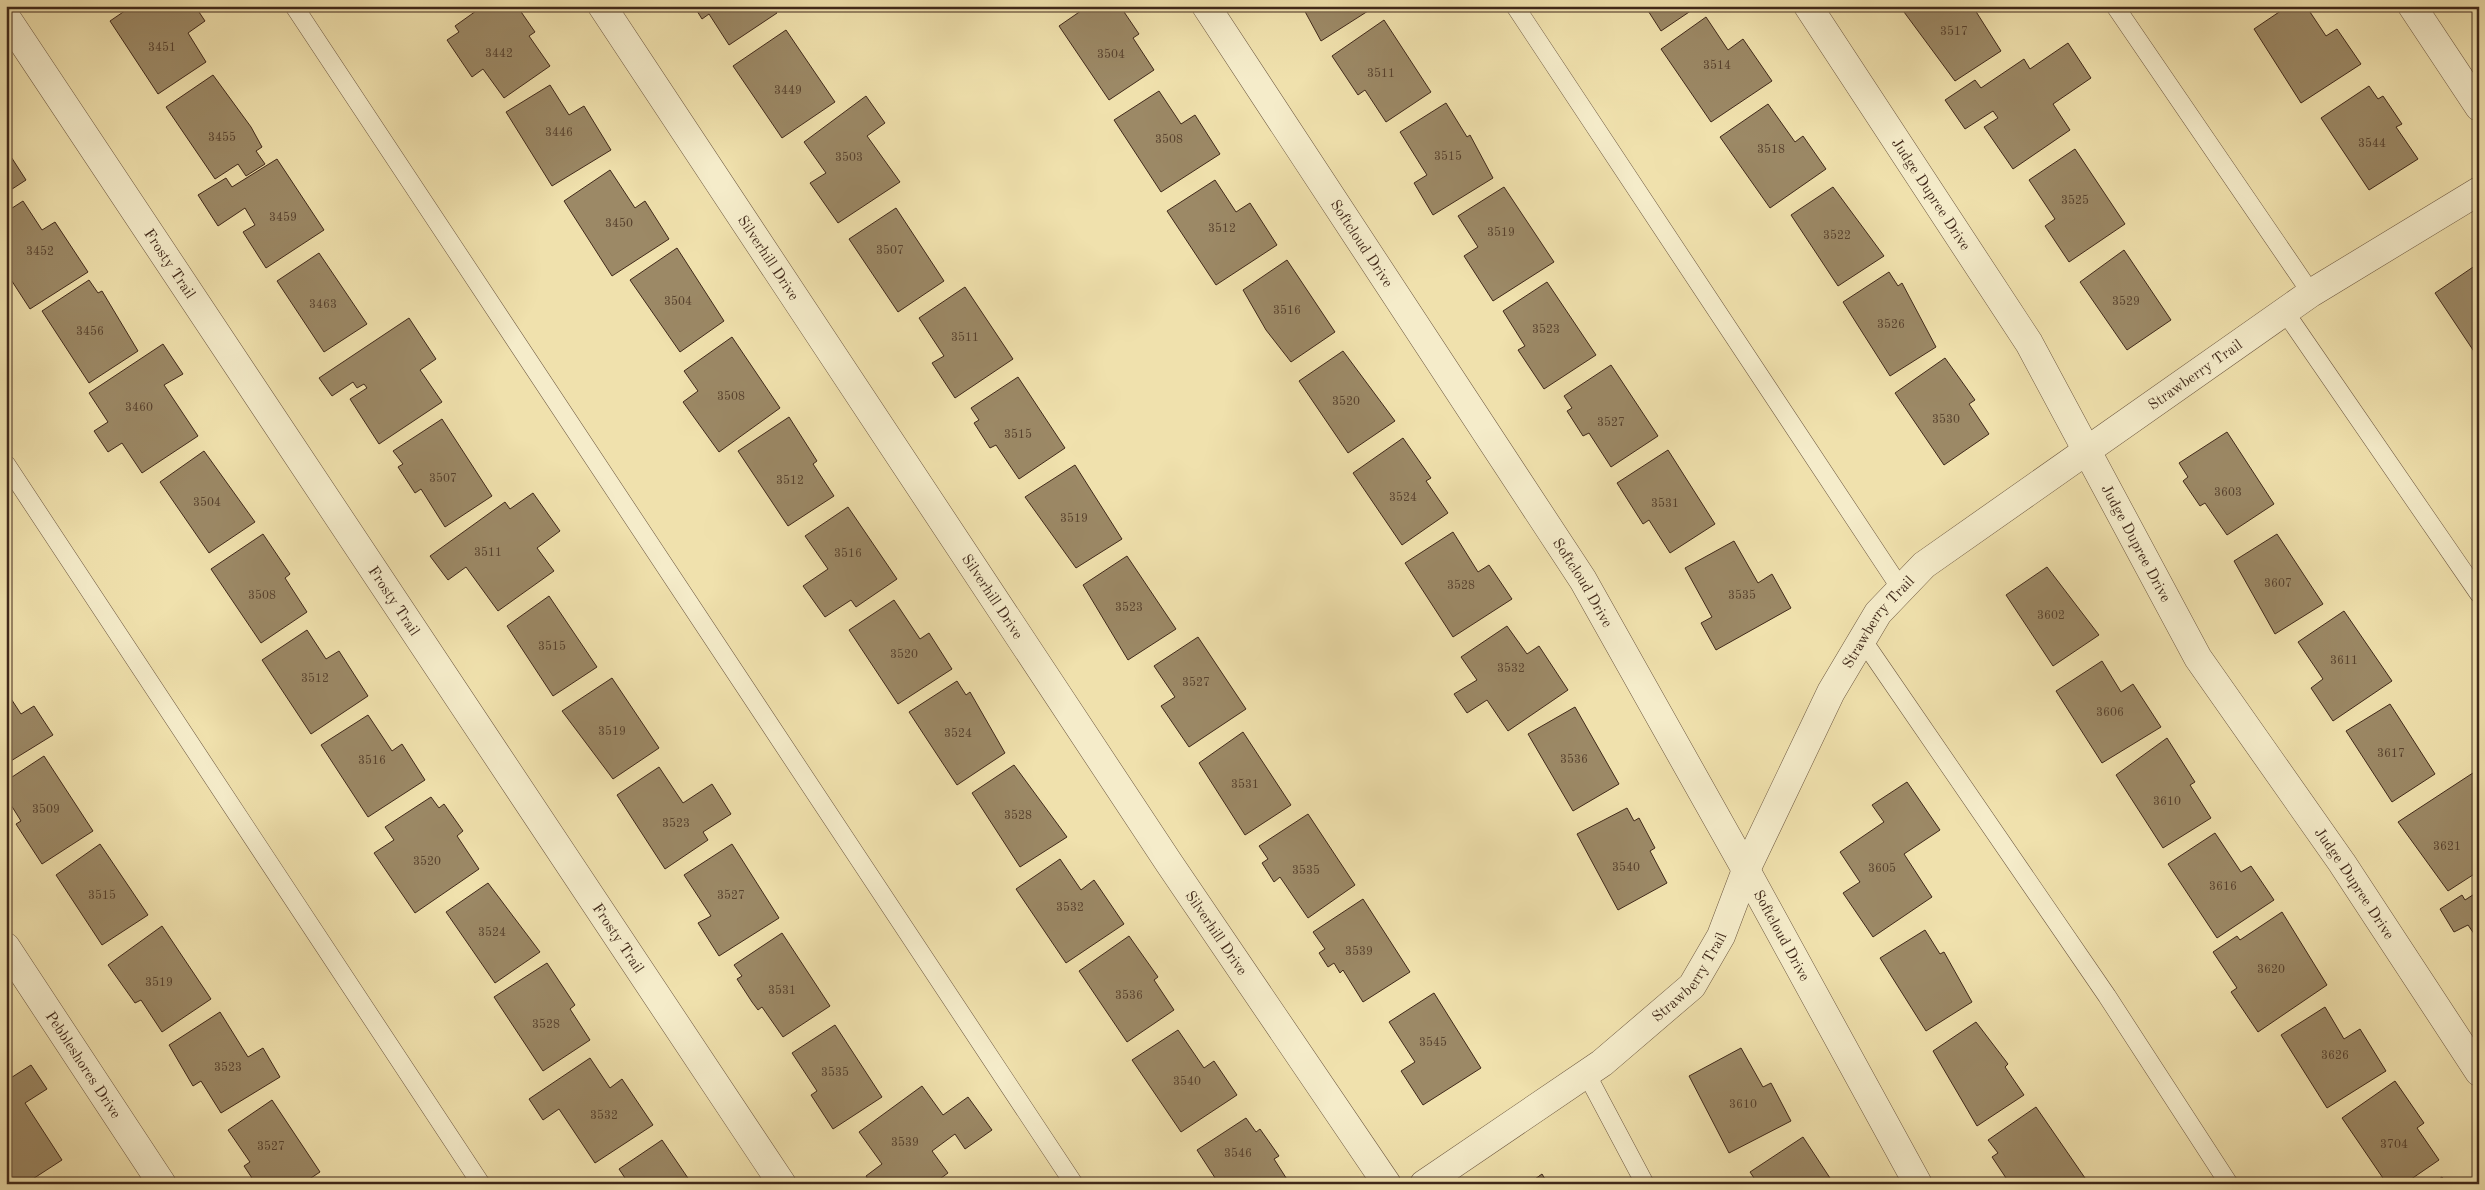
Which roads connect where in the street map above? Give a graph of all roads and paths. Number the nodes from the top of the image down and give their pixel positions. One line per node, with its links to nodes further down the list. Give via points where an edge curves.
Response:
1 (294, 6): 25 (lane)
2 (602, 6): 26 (street, Silverhill Drive, via 1158,847)
3 (1206, 6): 18 (street, Softcloud Drive, via 1583,580)
4 (1515, 6): 15 (lane)
5 (1808, 6): 13 (street, Judge Dupree Drive, via 2029,343)
6 (2115, 6): 11 (lane)
7 (2412, 6): 9 (street)
8 (6, 17): 24 (street, Frosty Trail)
9 (2479, 107)
10 (2479, 190): 11 (street, Strawberry Trail)
11 (2312, 293): 12 (street, Strawberry Trail)
12 (2285, 312): 13 (street, Strawberry Trail); 16 (lane)
13 (2087, 451): 15 (street, Strawberry Trail, via 1924,565); 20 (street, Judge Dupree Drive, via 2198,658 2342,863)
14 (6, 464): 23 (lane)
15 (1901, 589): 17 (street, Strawberry Trail, via 1878,613)
16 (2479, 594)
17 (1862, 639): 18 (street, Strawberry Trail, via 1831,692); 30 (lane, via 2107,996)
18 (1746, 870): 21 (street, Strawberry Trail, via 1721,936 1692,986); 29 (street, Softcloud Drive)
19 (6, 947): 22 (street, Pebbleshores Drive)
20 (2479, 1072)
21 (1586, 1073): 27 (street, Strawberry Trail); 28 (lane)
22 (162, 1184)
23 (481, 1184)
24 (782, 1184)
25 (1074, 1184)
26 (1387, 1184)
27 (1424, 1184)
28 (1645, 1184)
29 (1918, 1184)
30 (2229, 1184)

